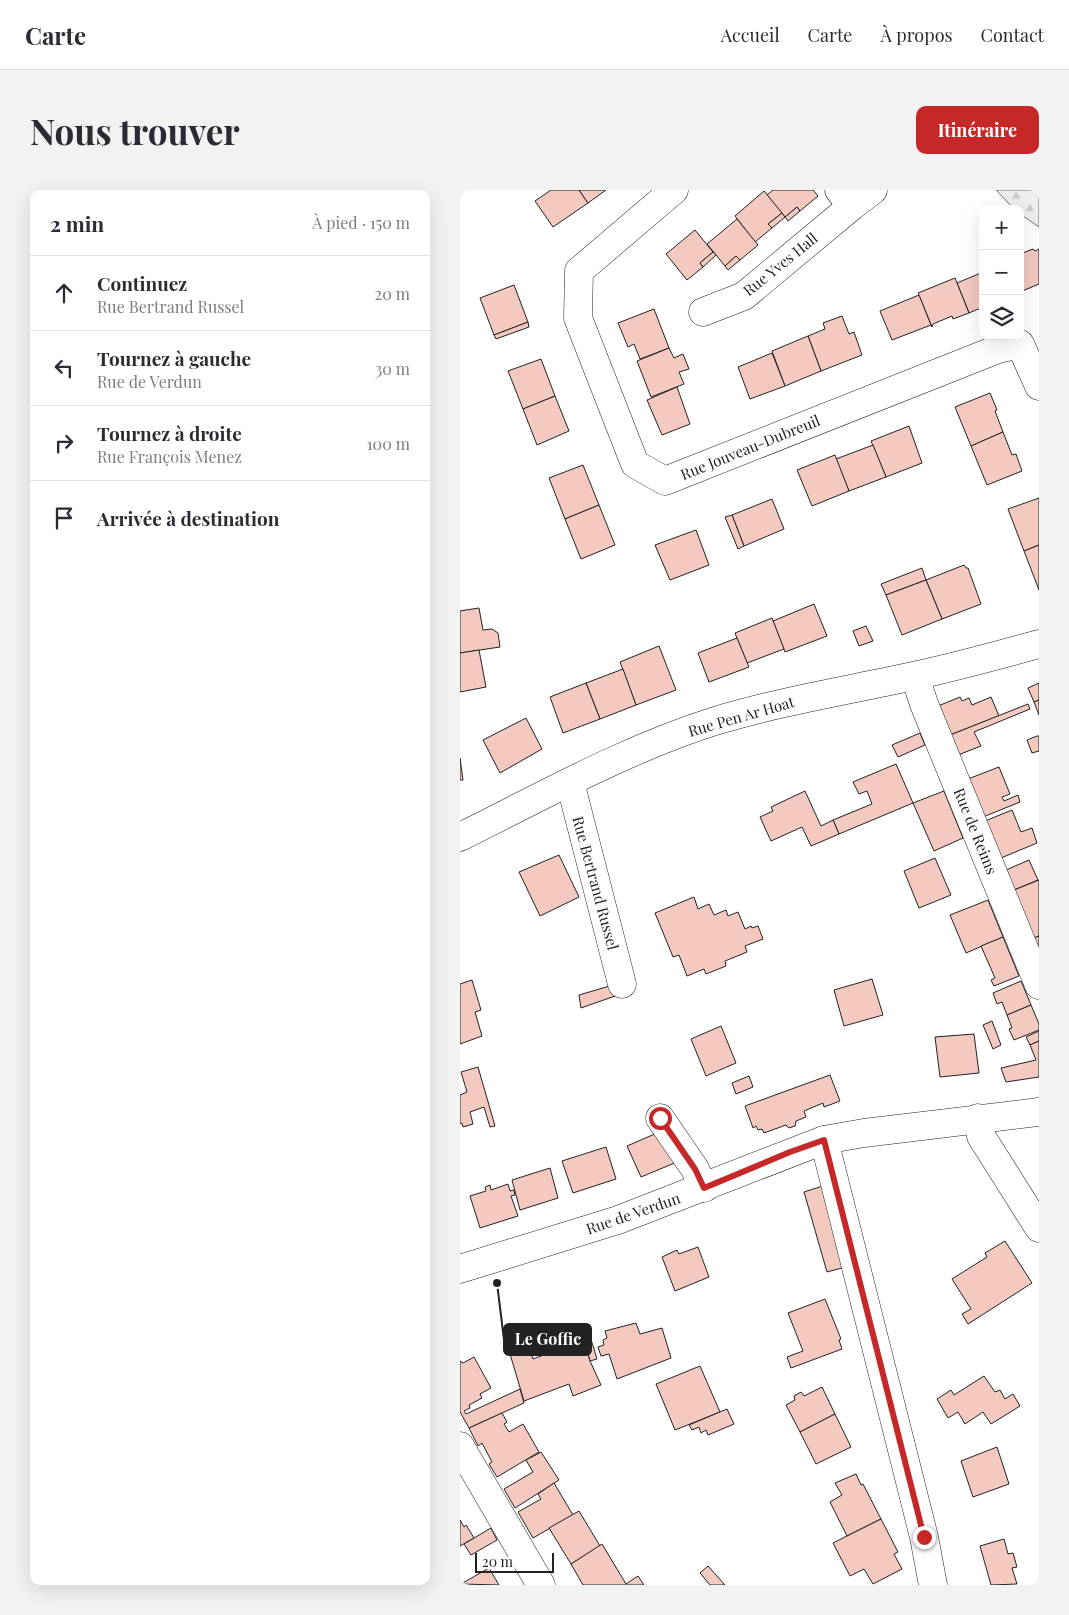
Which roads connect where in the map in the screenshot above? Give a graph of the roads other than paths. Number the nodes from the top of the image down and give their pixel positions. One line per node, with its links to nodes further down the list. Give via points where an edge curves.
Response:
1 (674, 190): 4 (street, Rue Jouveau-Dubreuil, via 579,271 578,318 635,464 665,481 998,349 1020,344)
2 (854, 195): 3 (street, Rue Yves Hall, via 744,296)
3 (703, 312)
4 (1039, 386)
5 (1039, 644): 6 (street, Rue Pen Ar Hoat)
6 (915, 676): 7 (street, Rue Pen Ar Hoat, via 799,699 716,721 631,753); 10 (street, Rue de Reims)
7 (570, 782): 8 (street, Rue Pen Ar Hoat); 9 (street, Rue Bertrand Russel)
8 (460, 837)
9 (622, 984)
10 (1039, 985)
11 (1039, 1112): 13 (street, Rue de Verdun)
12 (660, 1118): 15 (street)
13 (978, 1118): 14 (street, Rue de Verdun); 16 (street, via 981,1136)
14 (824, 1140): 15 (street, Rue de Verdun); 20 (street, via 924,1537)
15 (704, 1188): 17 (street, Rue de Verdun, via 618,1220)
16 (1039, 1228)
17 (460, 1269)
18 (460, 1446): 19 (street)
19 (541, 1585)
20 (932, 1585)

